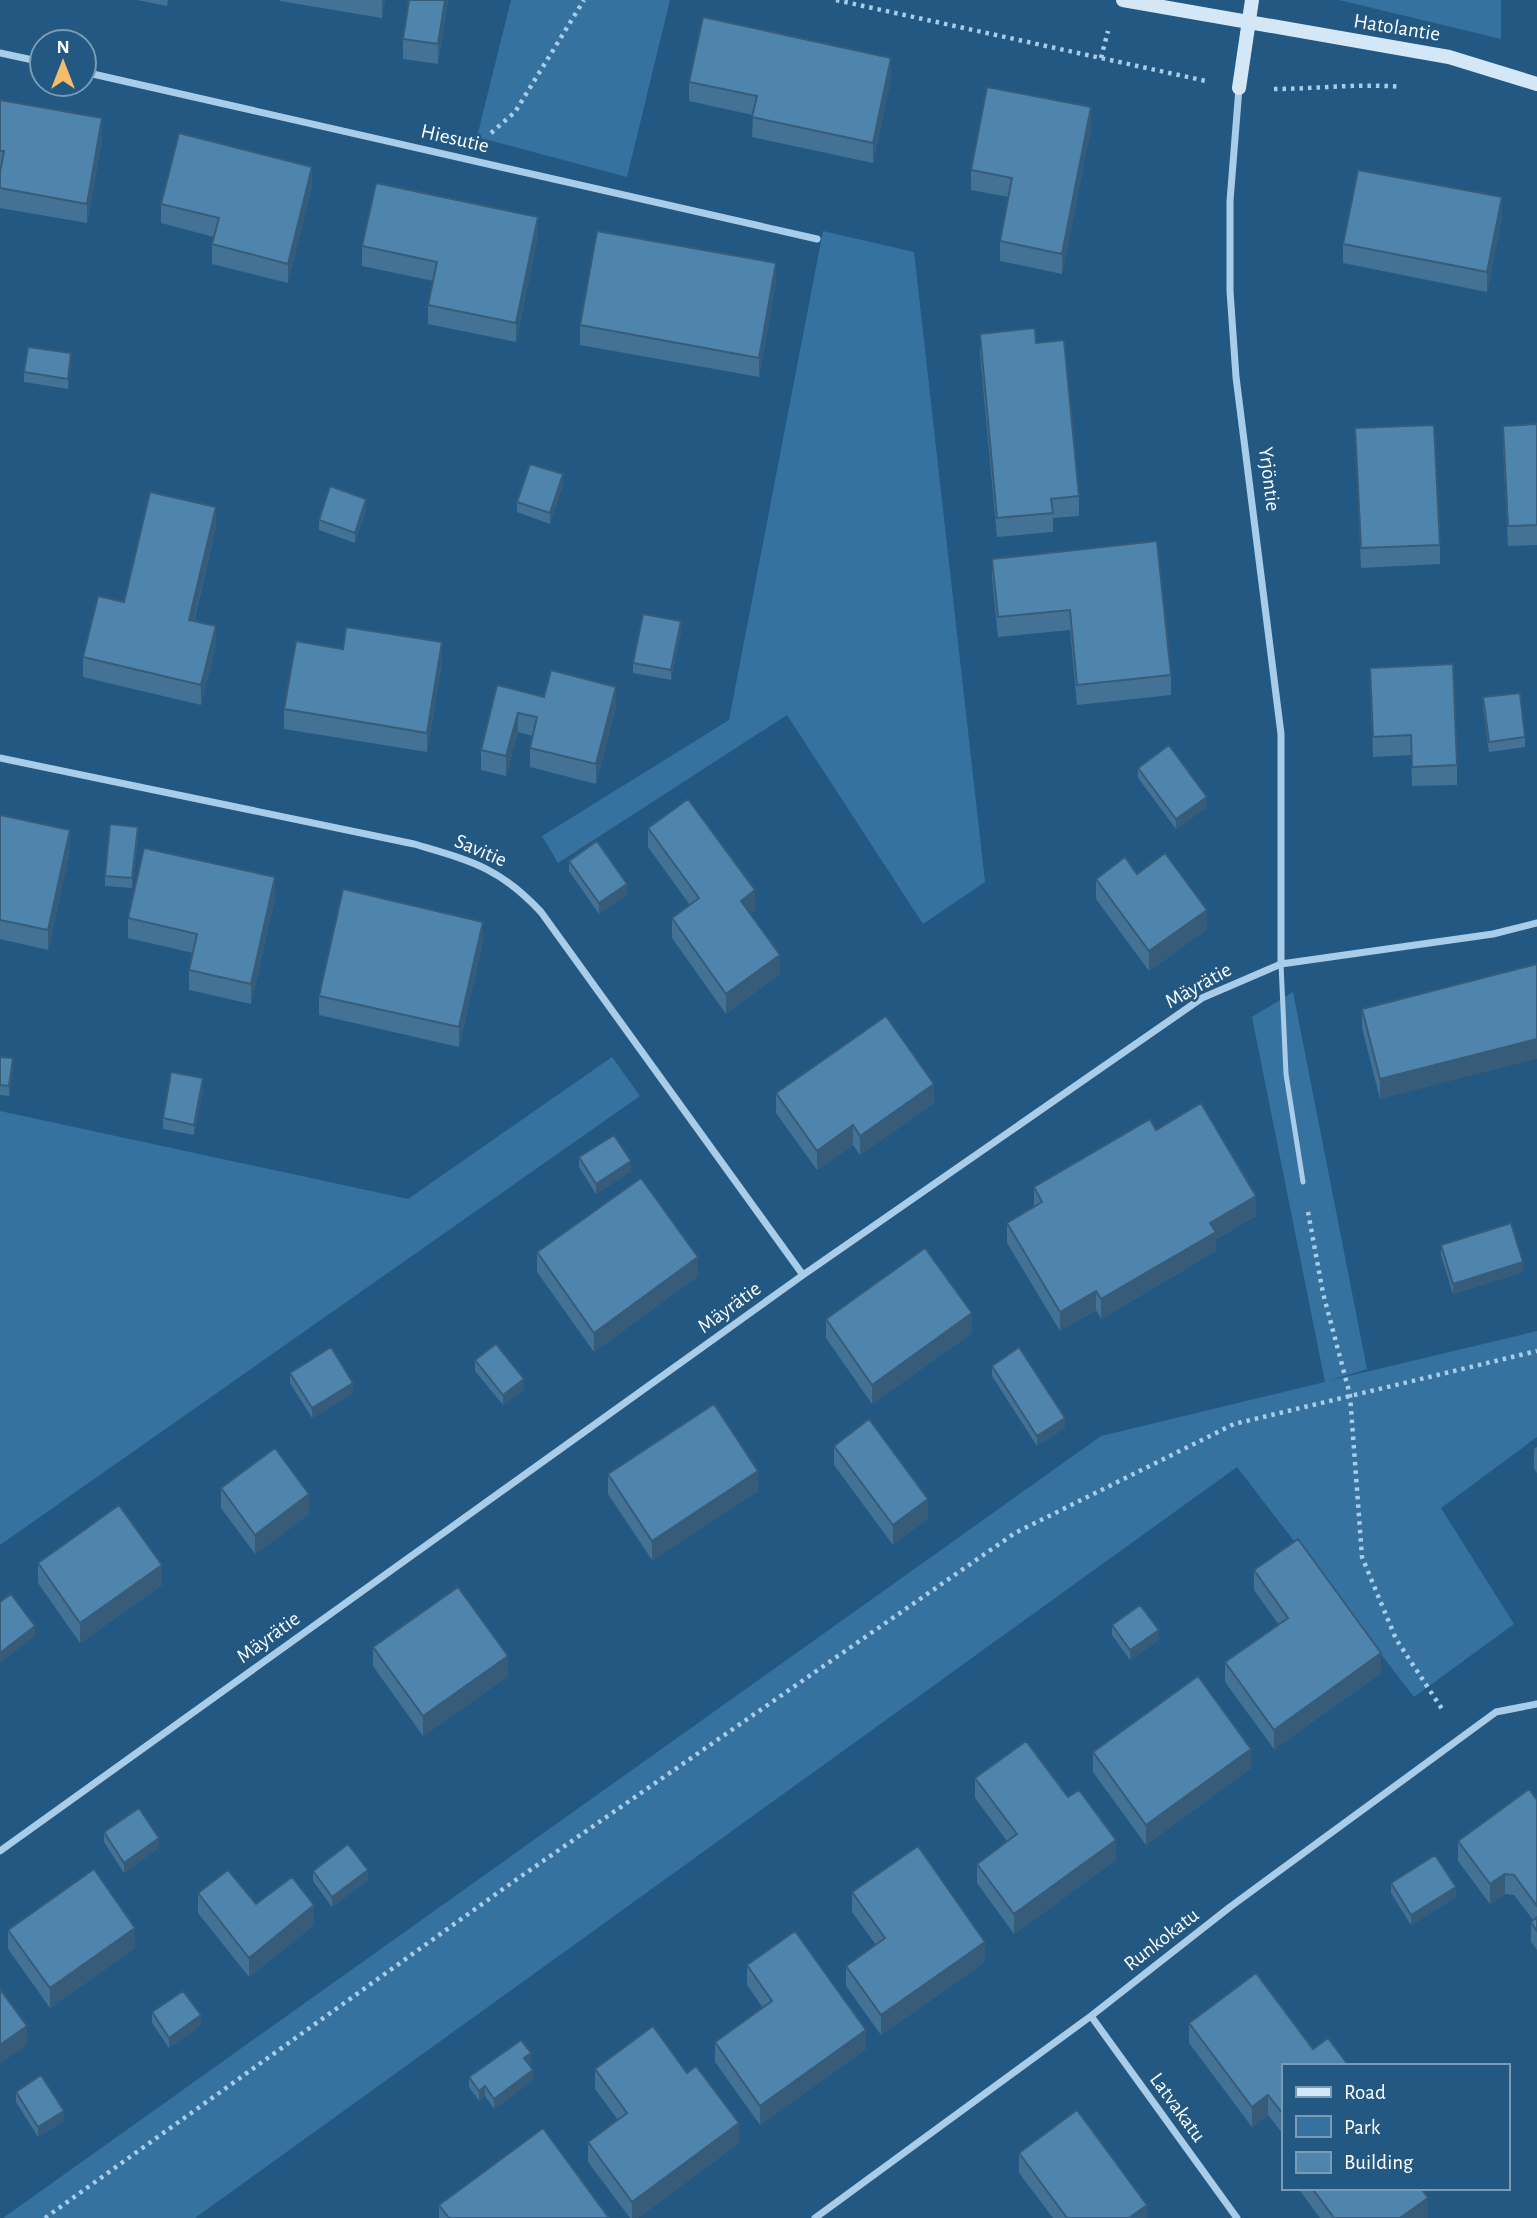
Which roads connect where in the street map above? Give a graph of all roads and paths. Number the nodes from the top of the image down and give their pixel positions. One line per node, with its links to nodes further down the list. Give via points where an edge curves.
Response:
1 (584, 0): 12 (path, via 515,112 488,136)
2 (836, 0): 11 (path)
3 (1123, 0): 5 (street, Hatolantie)
4 (1252, 0): 5 (street, Yrjöntie)
5 (1246, 24): 9 (street, Hatolantie, via 1449,57); 11 (street, Yrjöntie)
6 (0, 53): 7 (street)
7 (28, 59)
8 (98, 75): 12 (street, Hiesutie)
9 (1537, 84)
10 (1404, 87): 11 (path)
11 (1239, 88): 16 (street, Yrjöntie, via 1230,201 1230,291 1236,377 1280,734)
12 (447, 154): 13 (street, Hiesutie)
13 (817, 239)
14 (0, 758): 18 (street, Savitie, via 414,844 470,860 506,878 541,912)
15 (1537, 923): 16 (street, Mäyrätie)
16 (1280, 964): 17 (lane, via 1286,1074); 18 (street, Mäyrätie, via 1202,998)
17 (1303, 1182): 20 (path, via 1323,1293)
18 (803, 1275): 23 (street, Mäyrätie)
19 (1537, 1351): 20 (path)
20 (1350, 1395): 22 (path, via 1362,1557 1396,1640); 25 (path, via 1234,1424 1015,1533 510,1884)
21 (1537, 1704): 22 (street, Runkokatu, via 1496,1712)
22 (1462, 1739): 24 (street, Runkokatu, via 1230,1907)
23 (0, 1851)
24 (1091, 2016): 26 (street, Runkokatu); 27 (street, Latvakatu)
25 (45, 2218)
26 (814, 2218)
27 (1237, 2218)

